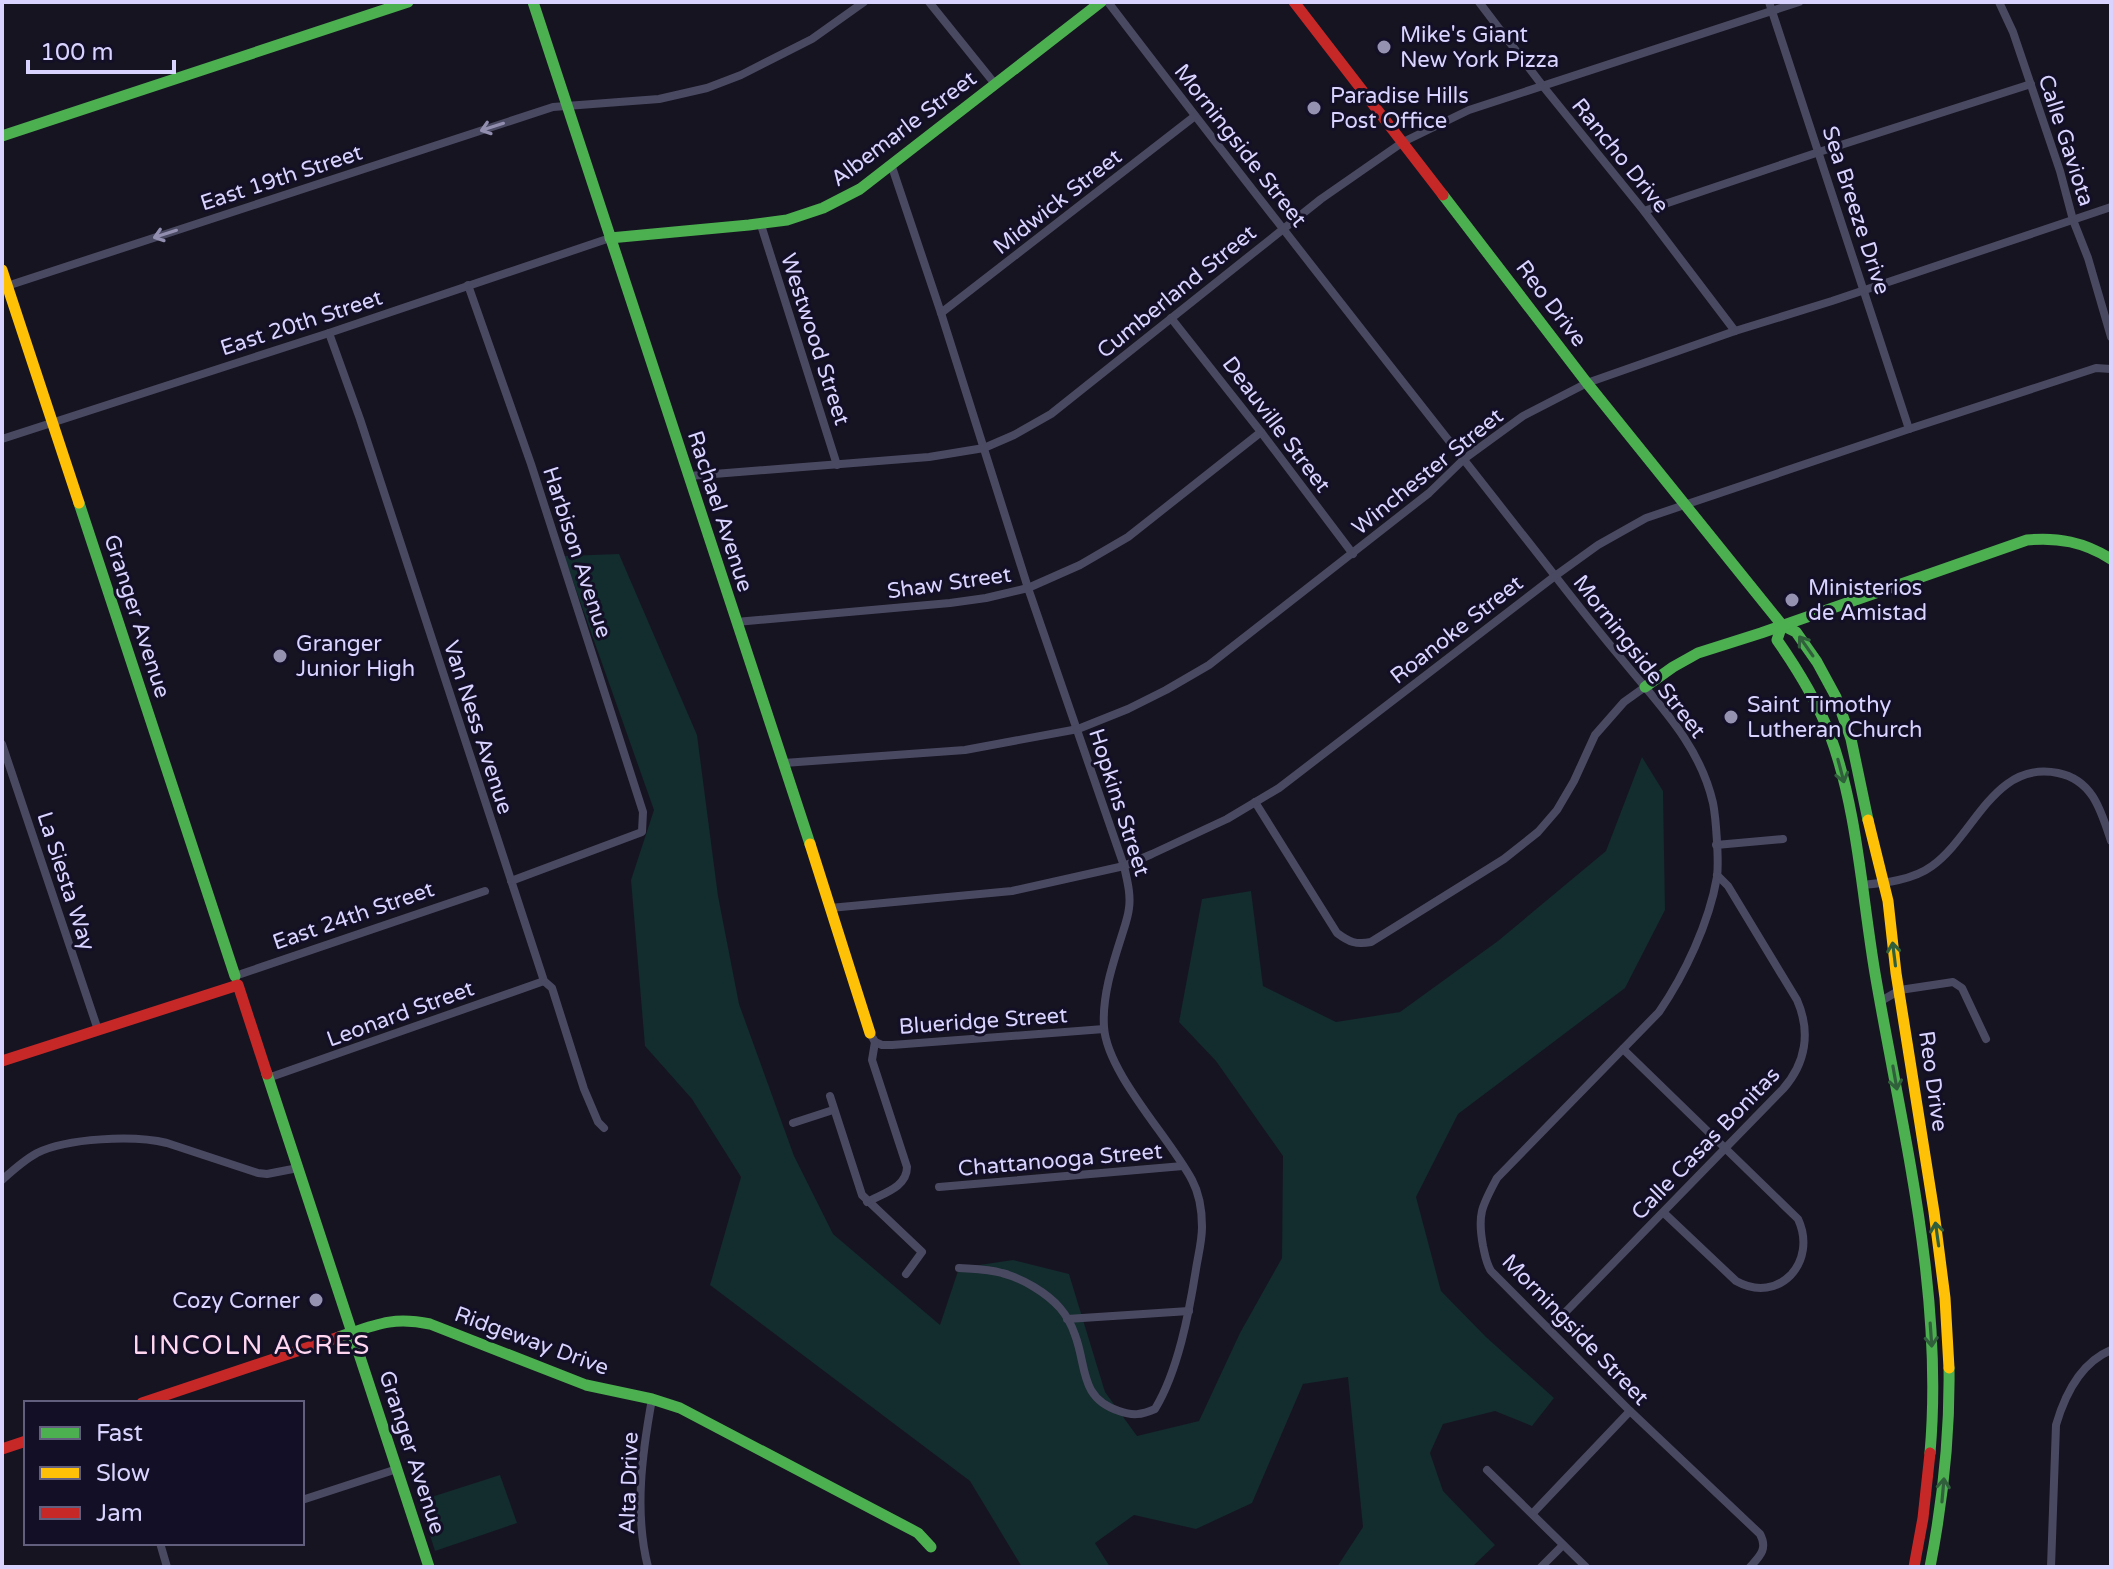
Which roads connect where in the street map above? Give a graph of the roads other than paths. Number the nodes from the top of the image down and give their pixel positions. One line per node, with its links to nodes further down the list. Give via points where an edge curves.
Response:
1 (408, 2): 17 (street)
2 (533, 2): 15 (street, Rachael Avenue)
3 (864, 2): 15 (street, East 19th Street, via 812,39 707,88 659,99)
4 (929, 2): 12 (street)
5 (1101, 2): 12 (street, Albemarle Street)
6 (1108, 2): 16 (street, Morningside Street)
7 (1294, 2): 18 (street, Reo Drive)
8 (1479, 2): 14 (street, Rancho Drive)
9 (1799, 2): 11 (street, Cumberland Street)
10 (1999, 2): 13 (street, Calle Gaviota)
11 (1771, 6): 14 (street, Cumberland Street); 19 (street, Sea Breeze Drive)
12 (995, 84): 20 (street, Albemarle Street)
13 (2031, 84): 19 (street); 23 (street, Calle Gaviota)
14 (1542, 85): 18 (street, Cumberland Street, via 1469,110); 22 (street, Rancho Drive)
15 (566, 106): 26 (street, Rachael Avenue); 29 (street, East 19th Street, one-way to 29)
16 (1195, 116): 25 (street, Morningside Street); 31 (street, Midwick Street)
17 (2, 136)
18 (1403, 142): 25 (street, Cumberland Street); 37 (street, Reo Drive)
19 (1819, 152): 22 (street); 30 (street, Sea Breeze Drive)
20 (891, 164): 24 (street, Albemarle Street, via 836,203); 31 (street, Hopkins Street)
21 (2111, 207): 23 (street, Winchester Street)
22 (1644, 211): 33 (street, Rancho Drive)
23 (2073, 220): 30 (street, Winchester Street); 35 (street, Calle Gaviota)
24 (761, 225): 26 (street, Albemarle Street); 44 (street, Westwood Street)
25 (1283, 228): 32 (street, Cumberland Street); 43 (street, Morningside Street)
26 (610, 238): 28 (street, East 20th Street); 45 (street, Rachael Avenue)
27 (2, 270): 29 (street, Granger Avenue)
28 (468, 285): 34 (street, East 20th Street); 63 (street, Harbison Avenue, via 643,812 642,832)
29 (7, 286): 38 (street, Granger Avenue)
30 (1864, 290): 33 (street, Winchester Street); 39 (street, Sea Breeze Drive)
31 (941, 313): 42 (street, Hopkins Street)
32 (1171, 318): 40 (street, Deauville Street); 42 (street, Cumberland Street, via 1051,414)
33 (1735, 331): 37 (street, Winchester Street)
34 (329, 333): 38 (street, East 20th Street); 63 (street, Van Ness Avenue)
35 (2111, 337)
36 (2111, 369): 39 (street, Roanoke Street, via 2096,368)
37 (1587, 383): 43 (street, Winchester Street, via 1523,416); 46 (street, Reo Drive)
38 (51, 422): 41 (street, East 20th Street); 68 (street, Granger Avenue)
39 (1909, 429): 46 (street, Roanoke Street)
40 (1261, 432): 47 (street, Deauville Street); 50 (street, Shaw Street, via 1128,537)
41 (2, 439)
42 (984, 448): 44 (street, Cumberland Street); 50 (street, Hopkins Street)
43 (1464, 459): 47 (street, Winchester Street); 49 (street, Morningside Street)
44 (837, 465): 45 (street, Cumberland Street)
45 (689, 476): 51 (street, Rachael Avenue)
46 (1685, 505): 49 (street, Roanoke Street, via 1646,518); 52 (street, Reo Drive)
47 (1353, 554): 54 (street, Winchester Street, via 1209,665 1142,703)
48 (2111, 559): 52 (street, via 2070,540 2027,540)
49 (1555, 576): 53 (street, Morningside Street); 57 (street, Roanoke Street)
50 (1028, 588): 51 (street, Shaw Street, via 950,603); 54 (street, Hopkins Street)
51 (736, 622): 56 (street, Rachael Avenue)
52 (1782, 625): 53 (street, via 1698,653); 64 (street, Reo Drive, one-way to 52, via 1851,739 1836,697 1796,632); 65 (street, Reo Drive, one-way to 65, via 1777,640 1818,707 1837,756)
53 (1645, 687): 57 (street, via 1595,735 1557,810 1538,832 1371,942 1349,942 1337,933); 60 (street, Morningside Street, via 1688,741 1706,781)
54 (1078, 729): 56 (street, Winchester Street, via 965,750); 61 (street, Hopkins Street)
55 (2, 744): 73 (street, La Siesta Way)
56 (784, 763): 67 (street, Rachael Avenue)
57 (1255, 802): 61 (street, Roanoke Street)
58 (1783, 839): 60 (street)
59 (2111, 841): 64 (street, via 2098,803 2085,785 2063,774 2034,772 1994,794 1930,868)
60 (1716, 845): 62 (street, Morningside Street)
61 (1124, 866): 67 (street, Roanoke Street, via 1012,891); 72 (street, Hopkins Street, via 1129,910 1109,978)
62 (1717, 875): 76 (street, Morningside Street, via 1702,929 1674,990); 83 (street, Calle Casas Bonitas, via 1797,1000 1806,1036 1790,1082)
63 (511, 881): 69 (street, Van Ness Avenue)
64 (1883, 883): 65 (street); 70 (street, Reo Drive, one-way to 64)
65 (1862, 885): 71 (street, Reo Drive)
66 (485, 891): 68 (street, East 24th Street)
67 (830, 908): 74 (street, Rachael Avenue)
68 (236, 981): 73 (street, East 24th Street); 78 (street, Granger Avenue)
69 (544, 981): 78 (street, Leonard Street); 82 (street, Van Ness Avenue, via 552,988 584,1089)
70 (1900, 990): 71 (street); 75 (street, via 1953,982 1962,988); 116 (street, Reo Drive, one-way to 70, via 1948,1442 1949,1368 1943,1284)
71 (1881, 1001): 115 (street, Reo Drive, one-way to 115, via 1919,1223 1933,1357 1932,1441)
72 (1104, 1029): 74 (street, Blueridge Street, via 892,1045); 84 (street, Hopkins Street, via 1127,1084)
73 (98, 1030): 77 (street, East 24th Street)
74 (872, 1038): 88 (street, via 872,1060 907,1177)
75 (1986, 1039)
76 (1623, 1049): 83 (street); 94 (street, Morningside Street, via 1497,1178 1483,1204 1479,1226 1486,1263)
77 (2, 1061)
78 (268, 1078): 85 (street, Granger Avenue)
79 (830, 1096): 80 (street)
80 (833, 1110): 81 (street); 88 (street)
81 (793, 1123)
82 (604, 1128)
83 (1726, 1148): 89 (street, Calle Casas Bonitas); 89 (street, via 1798,1219 1804,1246 1793,1273 1771,1287 1743,1285)
84 (1183, 1166): 87 (street, Chattanooga Street); 92 (street, Hopkins Street, via 1196,1190 1202,1227)
85 (298, 1168): 86 (street, via 258,1173 167,1143 131,1138 47,1149); 95 (street, Granger Avenue)
86 (2, 1180)
87 (939, 1187)
88 (867, 1202): 91 (street, via 922,1252)
89 (1664, 1213): 94 (street, Calle Casas Bonitas)
90 (959, 1268): 93 (street, Hopkins Street, via 1016,1279 1049,1297)
91 (906, 1274)
92 (1189, 1311): 93 (street); 93 (street, Hopkins Street, via 1160,1401 1139,1416 1114,1409 1095,1395)
93 (1067, 1319)
94 (1549, 1329): 99 (street, Morningside Street)
95 (353, 1332): 97 (street, Ridgeway Drive, via 407,1319 430,1324 586,1385); 98 (street, Ridgeway Drive); 102 (street, Granger Avenue)
96 (2111, 1350): 117 (street, via 2073,1382 2062,1403 2056,1425)
97 (652, 1399): 108 (street, Ridgeway Drive, via 680,1408 856,1500 918,1533); 111 (street, Alta Drive, via 641,1477)
98 (148, 1401)
99 (1630, 1411): 105 (street); 114 (street, Morningside Street, via 1760,1534 1764,1549)
100 (24, 1442): 101 (street)
101 (2, 1449)
102 (397, 1469): 104 (street); 110 (street, Granger Avenue)
103 (1487, 1470): 105 (street)
104 (304, 1499)
105 (1533, 1513): 107 (street)
106 (160, 1545): 109 (street)
107 (1563, 1545): 112 (street); 113 (street)
108 (931, 1547)
109 (167, 1567)
110 (429, 1567)
111 (648, 1567)
112 (1541, 1567)
113 (1586, 1567)
114 (1750, 1567)
115 (1914, 1567)
116 (1930, 1567)
117 (2051, 1567)

